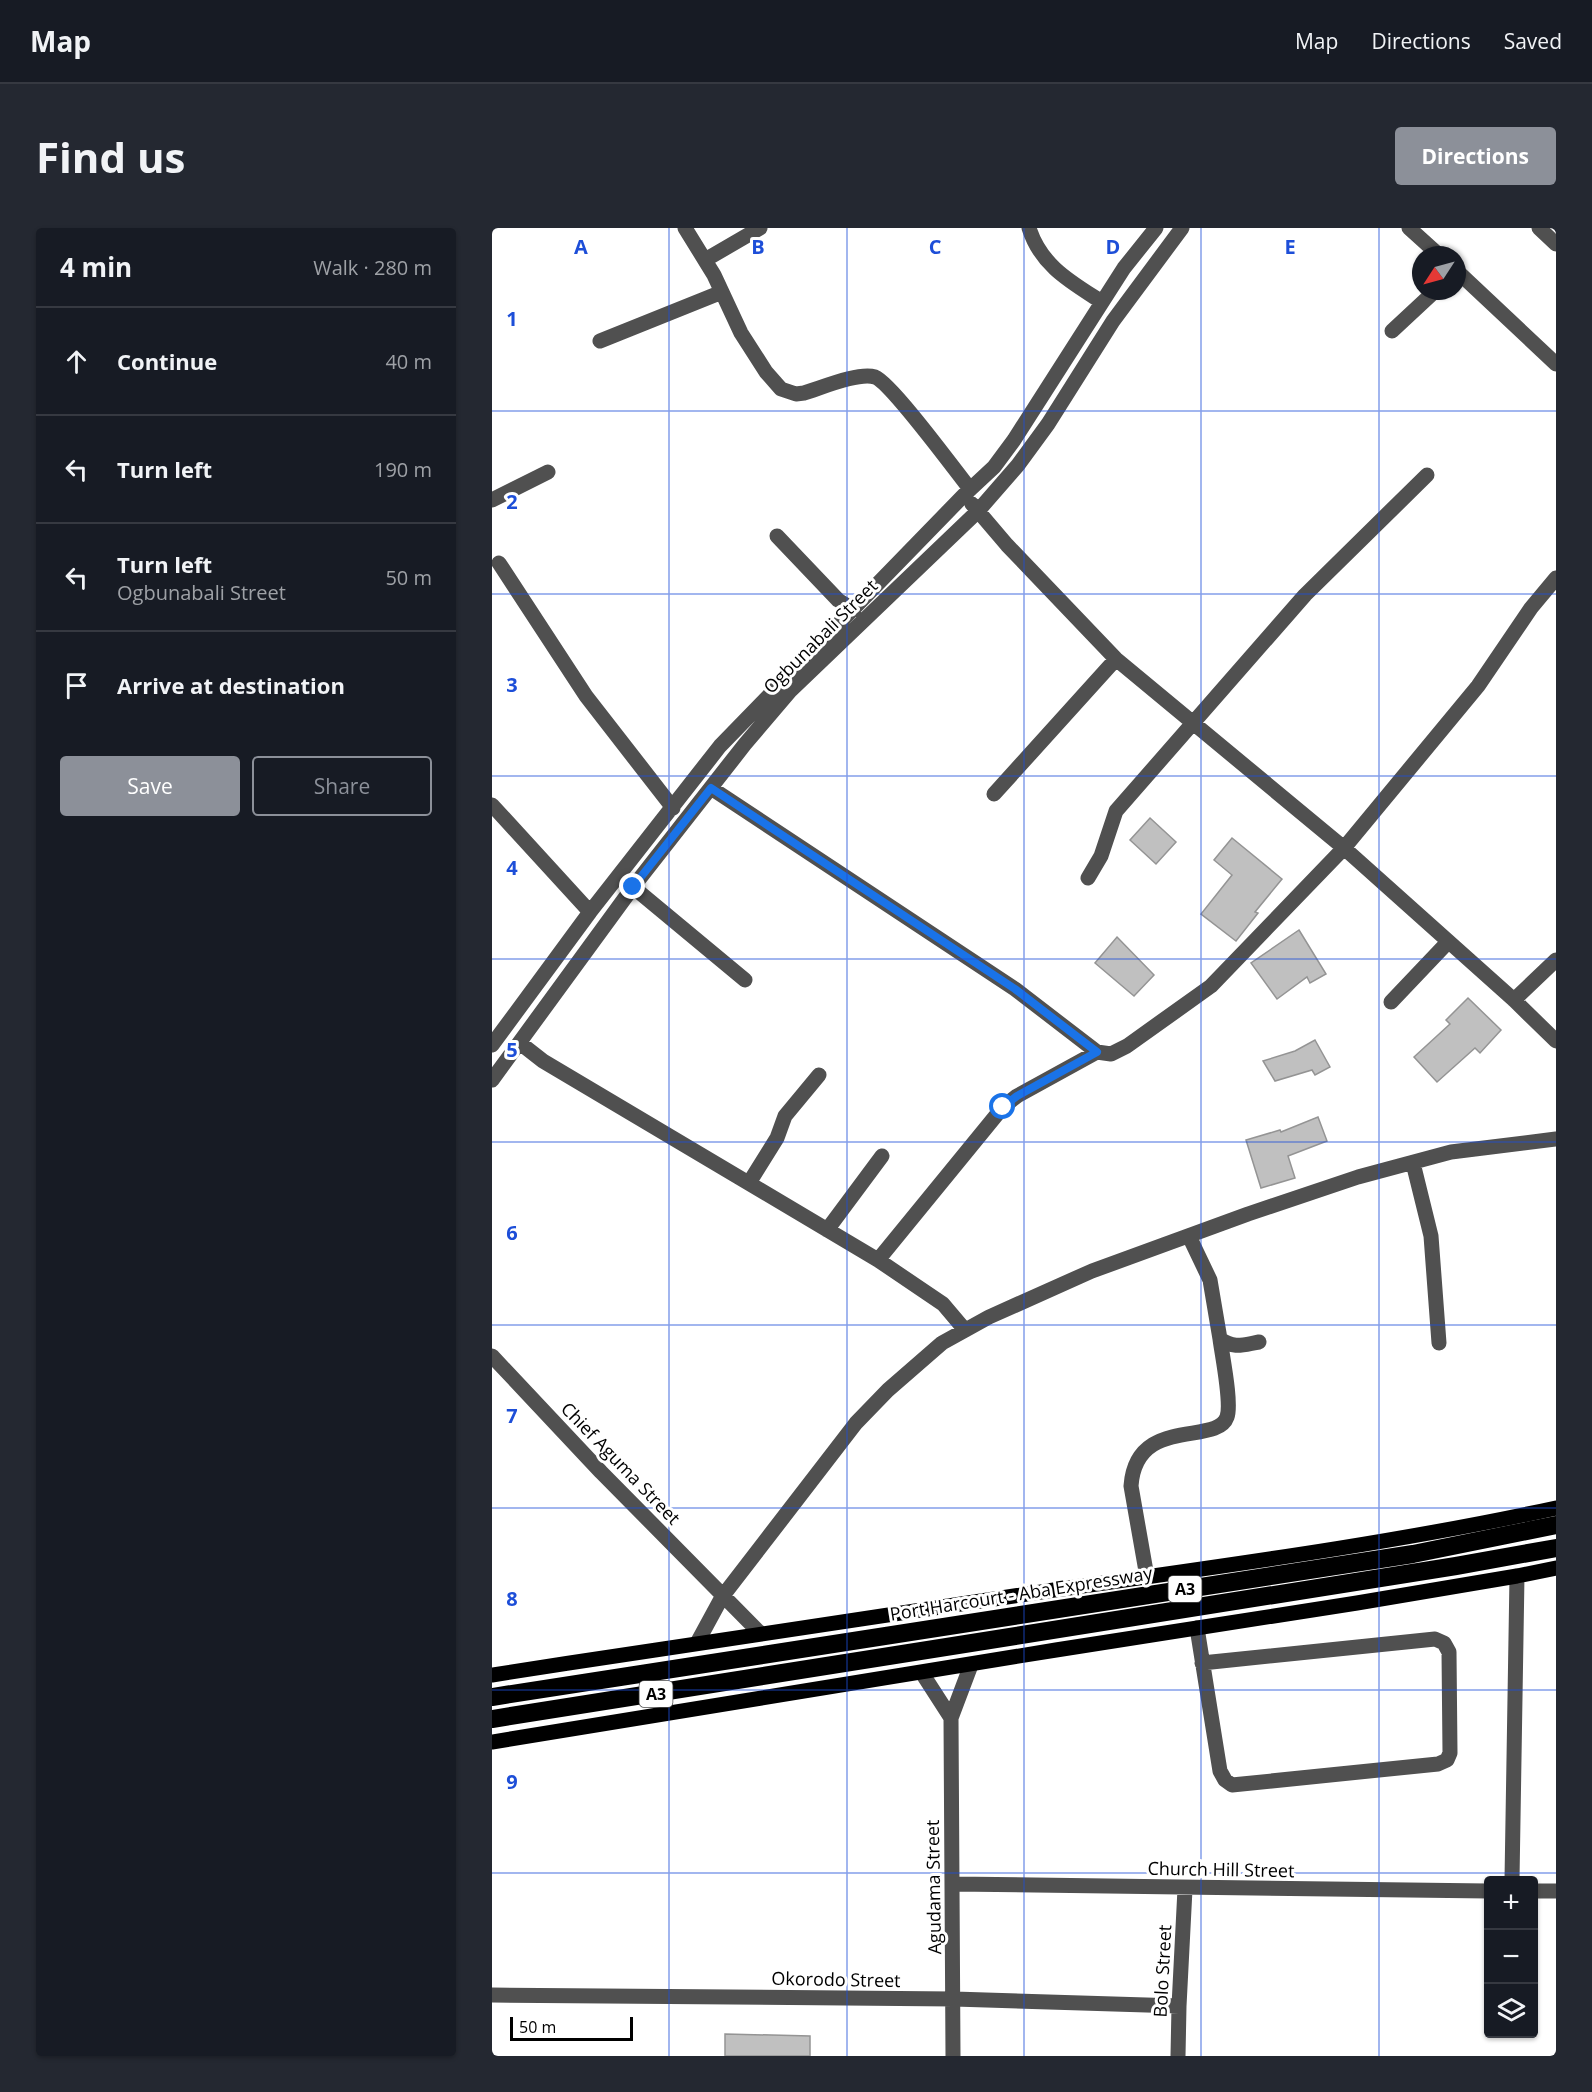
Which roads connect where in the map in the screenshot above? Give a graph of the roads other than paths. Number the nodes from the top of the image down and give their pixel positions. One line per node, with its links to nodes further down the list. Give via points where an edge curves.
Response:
1 (685, 228): 10 (street)
2 (760, 228): 10 (street)
3 (1029, 228): 14 (street, via 1036,245 1058,274)
4 (1156, 228): 14 (street, Ogbunabali Street)
5 (1182, 228): 22 (street, Ogbunabali Street, via 1113,321 1048,424)
6 (1409, 228): 9 (street)
7 (1539, 228): 8 (street)
8 (1556, 244)
9 (1429, 246)
10 (705, 260): 12 (street)
11 (1466, 280): 17 (street)
12 (722, 292): 16 (street); 20 (street, via 741,333 781,389 804,393 862,375 881,380)
13 (1425, 300): 15 (street)
14 (1102, 302): 20 (street, Ogbunabali Street, via 1014,440 994,467)
15 (1392, 331)
16 (600, 341)
17 (1556, 364)
18 (548, 472): 21 (street)
19 (1427, 475): 28 (street, via 1305,594)
20 (967, 492): 22 (street); 26 (street, Ogbunabali Street)
21 (492, 500)
22 (978, 511): 27 (street); 29 (street, Ogbunabali Street, via 791,690)
23 (777, 536): 26 (street, via 838,600)
24 (500, 563): 32 (street, via 586,696)
25 (1556, 578): 33 (street, via 1478,686)
26 (854, 610): 32 (street, Ogbunabali Street, via 720,746)
27 (1116, 658): 28 (street); 30 (street)
28 (1193, 722): 33 (street); 34 (street, via 1116,811 1101,856)
29 (711, 788): 35 (street, Ogbunabali Street); 45 (street, via 1015,989)
30 (994, 794)
31 (492, 805): 36 (street)
32 (673, 807): 36 (street, Ogbunabali Street)
33 (1344, 848): 37 (street); 45 (street, via 1211,986 1127,1046 1111,1054)
34 (1088, 878)
35 (633, 887): 39 (street); 43 (street, Ogbunabali Street)
36 (590, 912): 44 (street, Ogbunabali Street)
37 (1448, 942): 40 (street); 41 (street)
38 (1556, 960): 40 (street)
39 (745, 980)
40 (1514, 1000): 42 (street)
41 (1391, 1002)
42 (1556, 1041)
43 (520, 1043): 47 (street, Ogbunabali Street); 51 (street, via 543,1061)
44 (492, 1045)
45 (1097, 1052): 54 (street, via 1003,1107)
46 (819, 1075): 51 (street, via 785,1116)
47 (492, 1080)
48 (1556, 1139): 50 (street, via 1451,1152)
49 (882, 1156): 52 (street)
50 (1413, 1162): 53 (street, via 1358,1177); 58 (street, via 1431,1236)
51 (749, 1183): 52 (street)
52 (827, 1230): 54 (street)
53 (1189, 1236): 55 (street, via 1092,1271); 56 (street, via 1210,1280)
54 (878, 1260): 55 (street, via 943,1304)
55 (965, 1330): 66 (street, via 942,1343 856,1423)
56 (1220, 1339): 57 (street, via 1230,1346); 65 (street, via 1228,1403 1223,1424 1168,1437 1150,1447 1132,1471 1131,1486)
57 (1259, 1342)
58 (1439, 1343)
59 (492, 1356): 66 (street, Chief Aguma Street)
60 (1556, 1508): 65 (main road, via 1410,1536)
61 (1556, 1526): 74 (highway, Port Harcourt - Aba Expressway / A3, via 1401,1556)
62 (1556, 1548): 76 (highway, A3)
63 (1556, 1568): 64 (main road)
64 (1517, 1576): 67 (main road); 78 (street)
65 (1147, 1577): 68 (main road)
66 (722, 1597): 68 (street, Chief Aguma Street); 69 (street)
67 (1197, 1628): 70 (street); 71 (main road)
68 (760, 1633): 69 (main road)
69 (697, 1643): 73 (main road)
70 (1202, 1663): 70 (street, via 1220,1771 1232,1785 1438,1764 1447,1760 1450,1753 1449,1652 1444,1643 1435,1639)
71 (971, 1665): 72 (main road); 75 (street)
72 (922, 1673): 75 (street); 77 (main road)
73 (492, 1675)
74 (492, 1697)
75 (951, 1718): 79 (street, Agudama Street)
76 (492, 1719)
77 (492, 1742)
78 (1512, 1876)
79 (953, 1884): 80 (street, Church Hill Street); 85 (street, Agudama Street)
80 (1185, 1889): 81 (street, Church Hill Street); 86 (street, Bolo Street)
81 (1484, 1891)
82 (1538, 1891): 83 (street)
83 (1556, 1891)
84 (492, 1995): 85 (street, Okorodo Street)
85 (954, 2000): 86 (street, Okorodo Street); 87 (street, Agudama Street)
86 (1179, 2006): 88 (street, Bolo Street)
87 (953, 2056)
88 (1178, 2056)

